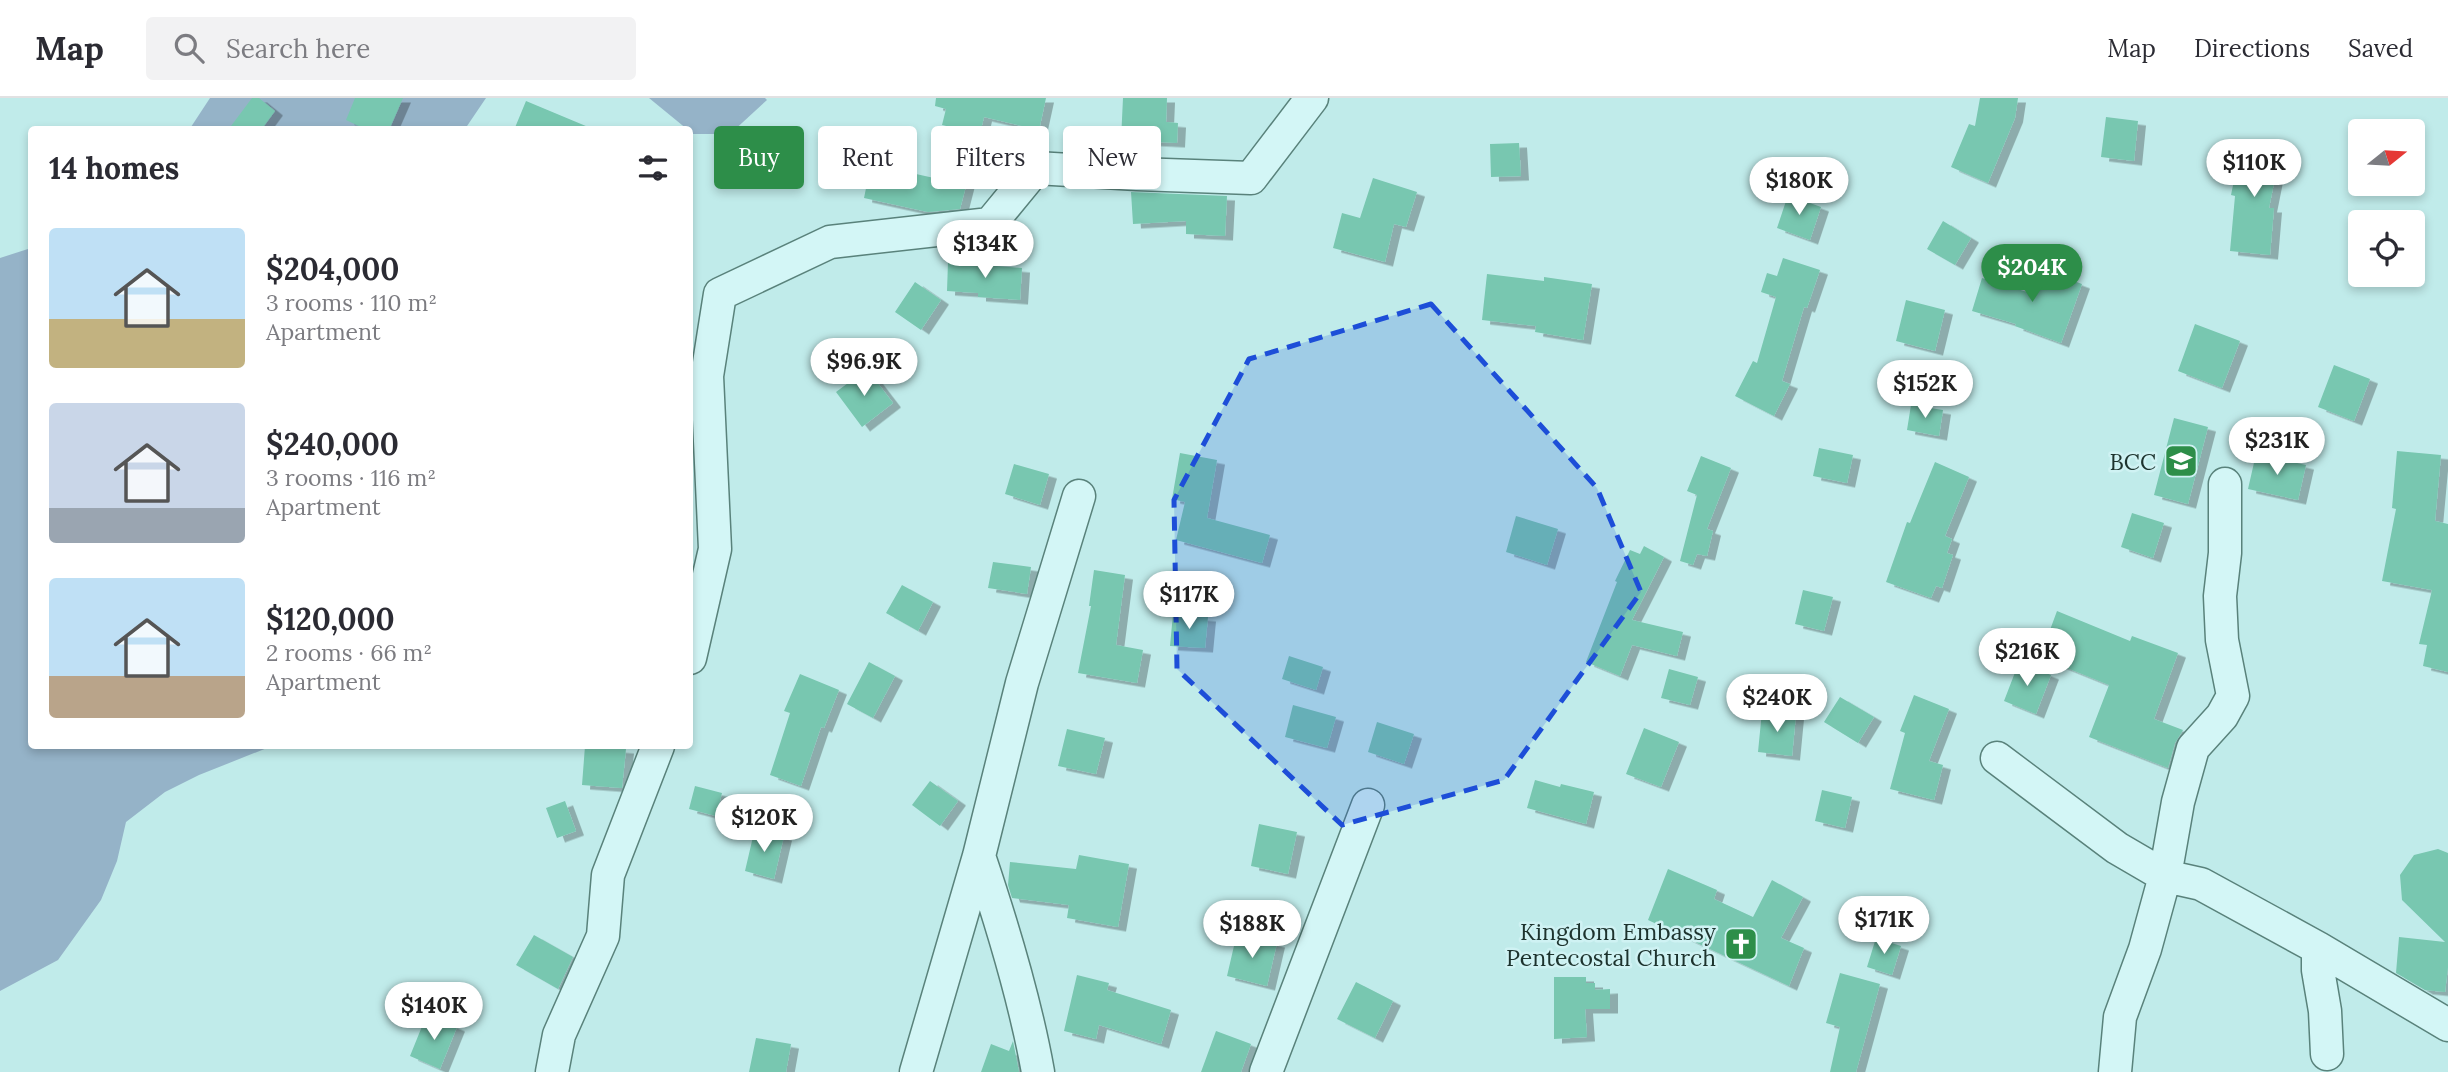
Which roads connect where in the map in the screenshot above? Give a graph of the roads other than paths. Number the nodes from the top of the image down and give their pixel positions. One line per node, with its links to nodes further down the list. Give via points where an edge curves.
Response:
1 (1312, 98): 4 (street, via 1251,178 1036,168 990,224 830,243 720,294 707,376 715,549)
2 (2224, 484): 9 (street, via 2220,596 2222,640 2233,696 2193,748)
3 (1079, 496): 8 (street, via 1021,683)
4 (693, 645)
5 (657, 749): 13 (street, via 608,875 603,936 559,1035)
6 (1997, 758): 9 (street, via 2117,848)
7 (1367, 805): 16 (street)
8 (979, 856): 14 (street); 15 (street, via 1003,927)
9 (2165, 876): 10 (street, via 2201,884); 17 (street, via 2120,1017)
10 (2318, 948): 11 (street); 12 (street)
11 (2448, 1025)
12 (2327, 1054)
13 (552, 1072)
14 (916, 1072)
15 (1038, 1072)
16 (1266, 1072)
17 (2115, 1072)

